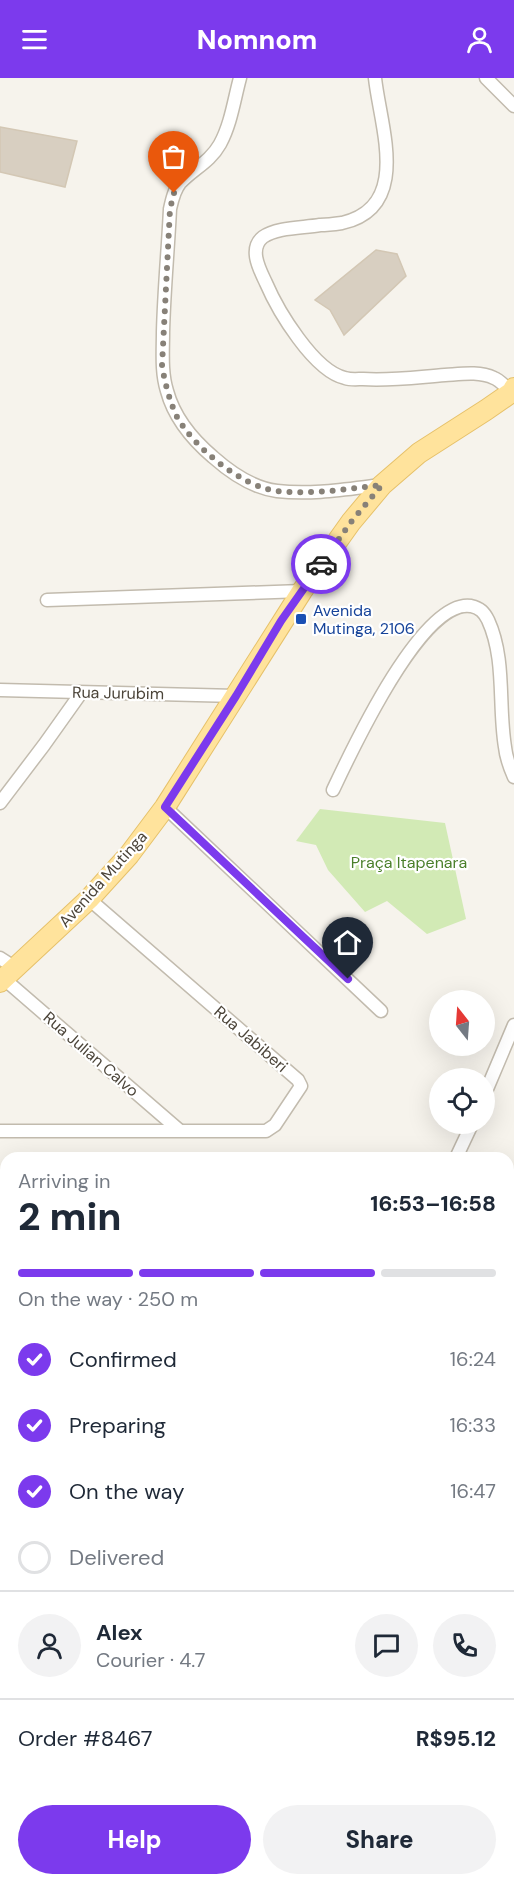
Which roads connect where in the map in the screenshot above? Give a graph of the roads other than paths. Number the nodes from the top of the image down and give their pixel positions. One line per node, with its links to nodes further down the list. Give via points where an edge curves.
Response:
1 (240, 78): 6 (street, via 219,145 206,162 180,183 170,209 162,366 166,391 177,417 200,445 248,482 275,491 318,492)
2 (375, 78): 5 (street, via 387,161 383,193 366,211 344,222 281,230 260,239 255,254 269,289 302,344 321,364 345,378 377,380 472,373 495,378)
3 (486, 78): 4 (street)
4 (514, 106)
5 (513, 390): 6 (main road, Avenida Mutinga, via 419,453)
6 (382, 485): 7 (main road, Avenida Mutinga)
7 (302, 591): 8 (street); 11 (main road, Avenida Mutinga)
8 (47, 600)
9 (0, 690): 10 (street, Rua Jurubim)
10 (81, 693): 11 (street, Rua Jurubim); 14 (street)
11 (236, 696): 15 (main road, Avenida Mutinga)
12 (514, 777): 13 (street, via 505,747 499,662 493,634 483,612 466,605 448,613 423,635 387,684)
13 (333, 790)
14 (0, 803)
15 (165, 807): 16 (main road, Avenida Mutinga); 18 (street)
16 (89, 899): 17 (main road, Avenida Mutinga); 21 (street, Rua Jabiberi, via 301,1086 271,1129)
17 (4, 971): 21 (street, Rua Julian Calvo)
18 (381, 1011)
19 (514, 1025): 20 (street)
20 (495, 1070)
21 (179, 1130): 22 (street, Rua Jabiberi)
22 (0, 1131)
23 (467, 1134): 24 (street)
24 (459, 1152)

